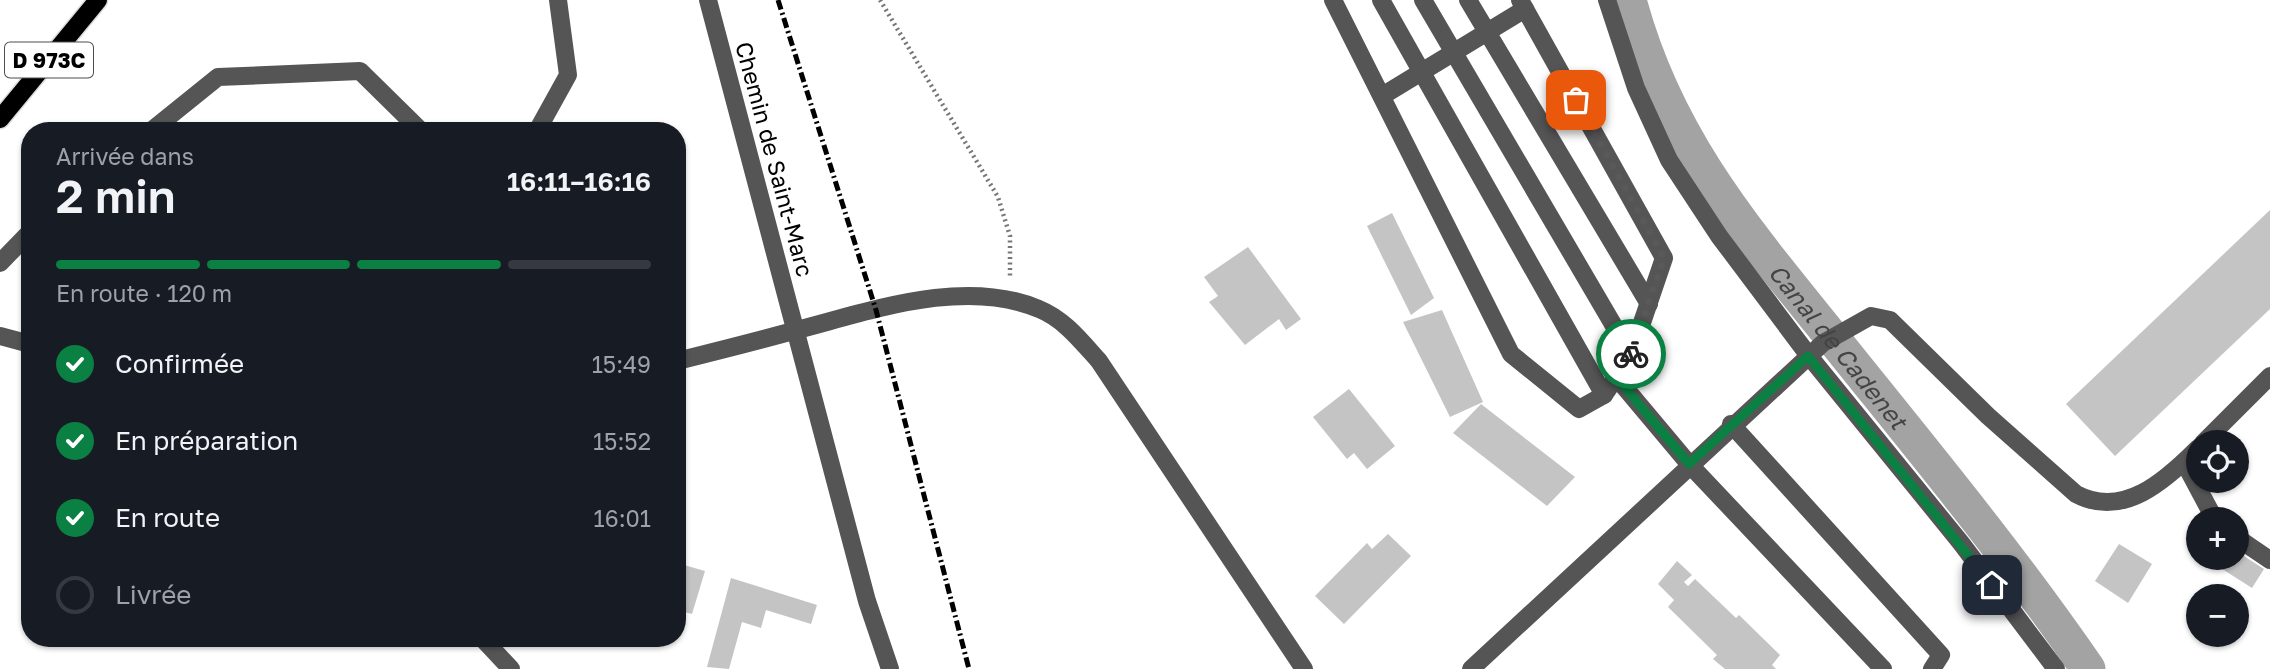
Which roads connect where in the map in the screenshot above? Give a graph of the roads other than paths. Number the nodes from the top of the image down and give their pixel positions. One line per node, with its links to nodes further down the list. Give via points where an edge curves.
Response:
1 (98, 0): 14 (main road, D 973C)
2 (558, 0): 17 (street, via 568,75)
3 (708, 0): 21 (street, Chemin de Saint-Marc)
4 (1333, 0): 13 (street)
5 (1381, 0): 12 (street)
6 (1423, 0): 11 (street)
7 (1468, 0): 10 (street)
8 (1607, 0): 25 (street, via 1636,88 1669,160)
9 (1522, 5): 10 (street); 20 (street, via 1664,258)
10 (1488, 33): 11 (street); 20 (street)
11 (1453, 53): 12 (street); 24 (street)
12 (1422, 72): 13 (street); 29 (street)
13 (1382, 96): 29 (street, via 1511,354 1579,408)
14 (0, 119)
15 (162, 122): 16 (street, via 218,77 360,71)
16 (412, 122)
17 (542, 122)
18 (21, 241): 19 (street)
19 (0, 263)
20 (1648, 303): 24 (street)
21 (794, 331): 26 (street); 39 (street, Chemin de Saint-Marc, via 867,601); 40 (street, via 876,310 965,297 1010,300 1057,318 1099,361)
22 (0, 335): 23 (street)
23 (21, 341)
24 (1631, 355): 28 (street)
25 (1808, 356): 30 (street); 32 (street, via 1871,316 1890,320 1987,416 2092,503 2122,503); 44 (street, via 1961,543)
26 (686, 359)
27 (2270, 376): 31 (street)
28 (1616, 377): 29 (street); 33 (street)
29 (1604, 395)
30 (1731, 424): 33 (street); 43 (street, via 1941,655)
31 (2216, 430)
32 (2184, 463): 34 (street)
33 (1689, 464): 41 (street); 42 (street)
34 (2209, 507)
35 (2249, 546): 36 (street)
36 (2270, 560)
37 (490, 647): 38 (street)
38 (511, 669)
39 (890, 669)
40 (1304, 669)
41 (1471, 669)
42 (1883, 669)
43 (1932, 669)
44 (2056, 669)

